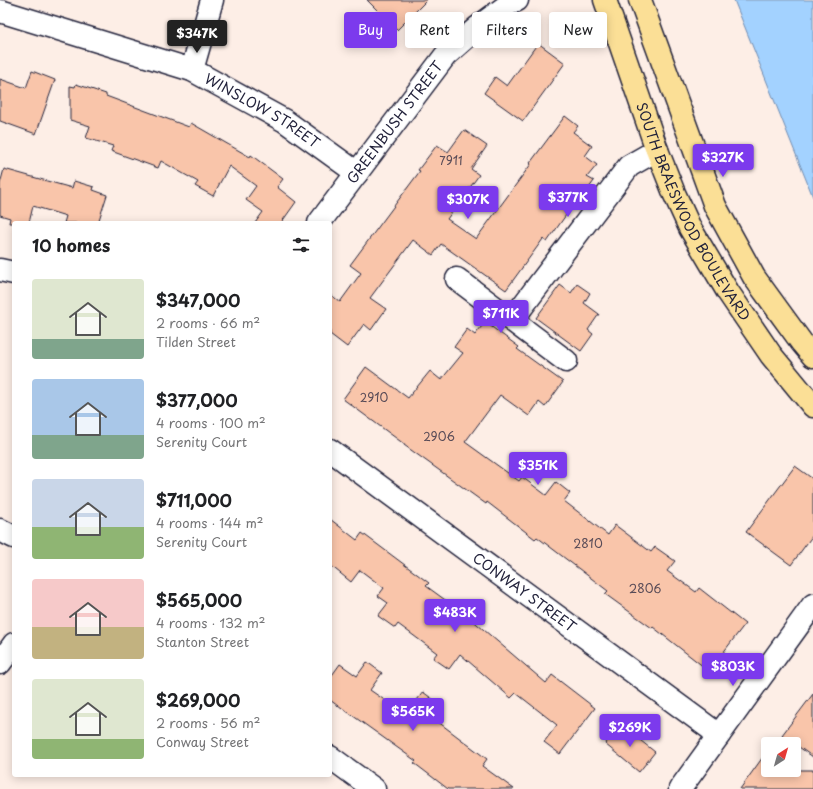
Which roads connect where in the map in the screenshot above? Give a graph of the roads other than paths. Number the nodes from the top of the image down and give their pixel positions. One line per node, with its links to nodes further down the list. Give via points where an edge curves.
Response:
1 (212, 0): 6 (street)
2 (517, 0): 8 (street, GREENBUSH STREET, via 478,27 445,56)
3 (605, 0): 7 (main road, SOUTH BRAESWOOD BOULEVARD)
4 (640, 0): 14 (main road, SOUTH BRAESWOOD BOULEVARD, via 715,206 754,277)
5 (0, 11): 6 (street, WINSLOW STREET)
6 (192, 70): 8 (street, WINSLOW STREET, via 285,121)
7 (657, 150): 13 (street, via 629,166); 16 (main road, SOUTH BRAESWOOD BOULEVARD, via 690,228 728,292 771,354)
8 (357, 173): 9 (street, GREENBUSH STREET)
9 (321, 221)
10 (0, 270): 11 (street)
11 (12, 273)
12 (457, 279): 13 (street)
13 (512, 320): 15 (street)
14 (813, 356)
15 (566, 361)
16 (813, 406)
17 (332, 451): 23 (street, CONWAY STREET)
18 (0, 530): 19 (street)
19 (12, 536)
20 (813, 605): 23 (street)
21 (12, 647): 22 (street)
22 (0, 663)
23 (719, 735): 26 (street)
24 (332, 758): 25 (street)
25 (374, 789)
26 (680, 789)

